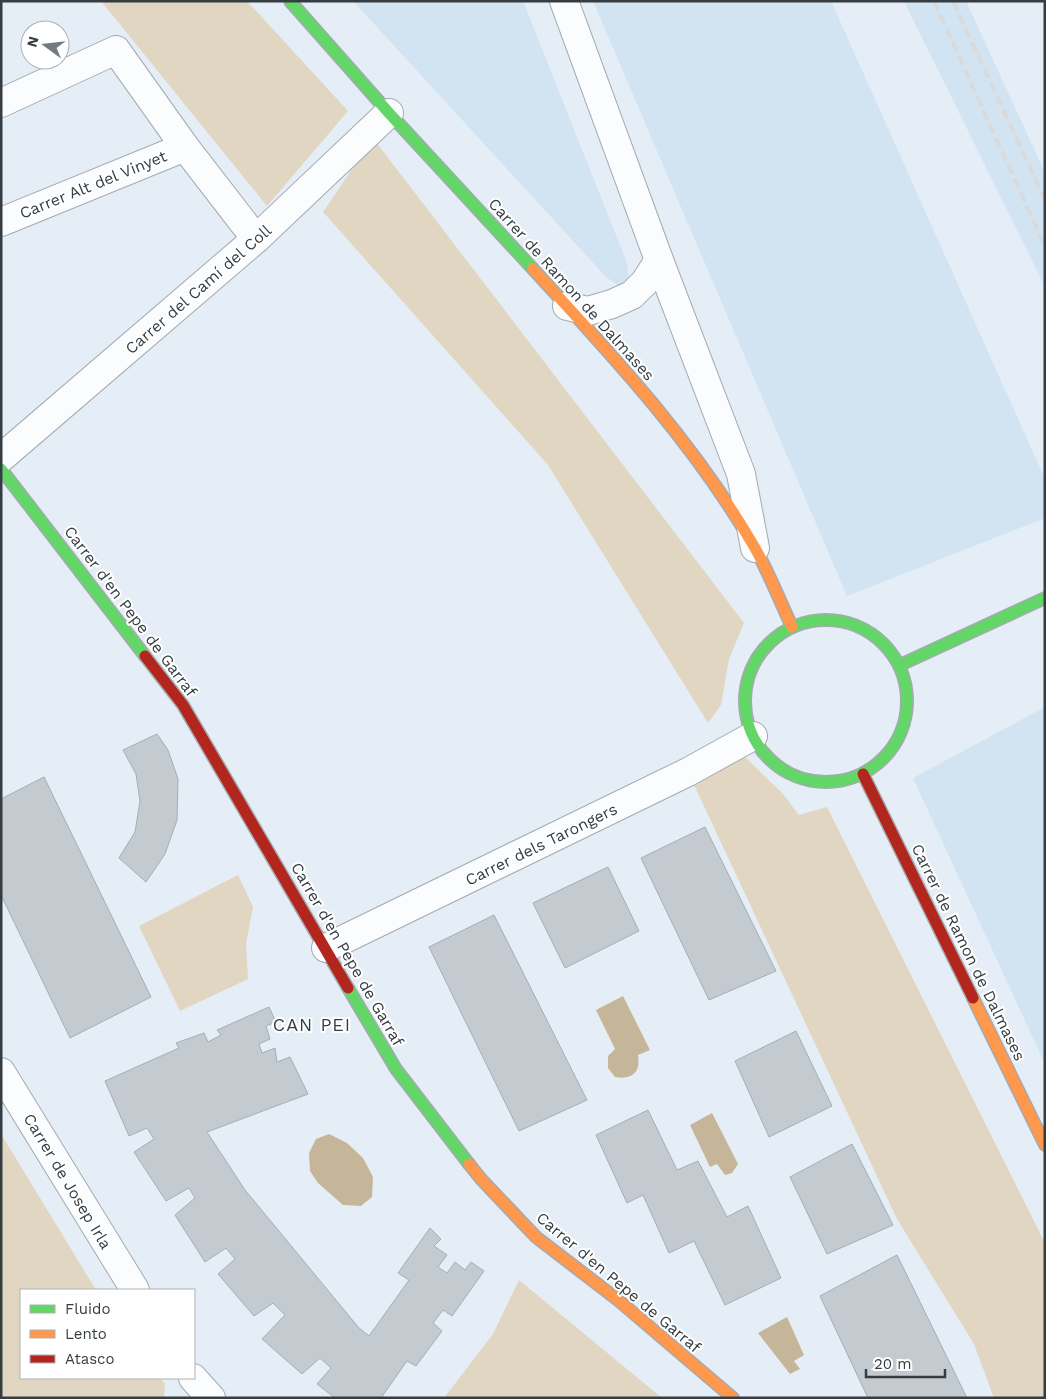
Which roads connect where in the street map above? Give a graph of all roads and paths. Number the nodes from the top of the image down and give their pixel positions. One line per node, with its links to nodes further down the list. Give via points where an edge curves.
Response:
1 (290, 1): 4 (street, Carrer de Ramon de Dalmases)
2 (564, 1): 8 (street)
3 (1, 104): 5 (street, via 116,50)
4 (388, 113): 7 (street, Carrer del Camí del Coll); 9 (street, Carrer de Ramon de Dalmases)
5 (185, 147): 6 (street, Carrer Alt del Vinyet); 7 (street)
6 (1, 222)
7 (256, 239): 10 (street, Carrer del Camí del Coll)
8 (659, 260): 9 (street, via 632,295 588,311); 12 (street, via 741,474)
9 (567, 306): 12 (street, Carrer de Ramon de Dalmases, via 659,411 706,472)
10 (1, 458)
11 (1, 469): 18 (street, Carrer d'en Pepe de Garraf, via 183,705)
12 (756, 550): 14 (street, Carrer de Ramon de Dalmases)
13 (1045, 598): 15 (street)
14 (792, 626): 15 (street, via 817,620 842,620 866,629 886,644); 16 (street, via 771,641 755,661 746,685 745,711)
15 (900, 665): 17 (street, via 907,689 907,715 899,739 884,759)
16 (753, 736): 17 (street, via 767,757 781,768 812,782 839,782); 18 (street, Carrer dels Tarongers, via 701,765)
17 (863, 774): 20 (street, Carrer de Ramon de Dalmases)
18 (326, 948): 22 (street, Carrer d'en Pepe de Garraf, via 396,1069 481,1179 536,1237 618,1300)
19 (1, 1072): 21 (street, Carrer de Josep Irla)
20 (1045, 1145)
21 (134, 1289)
22 (733, 1398)

